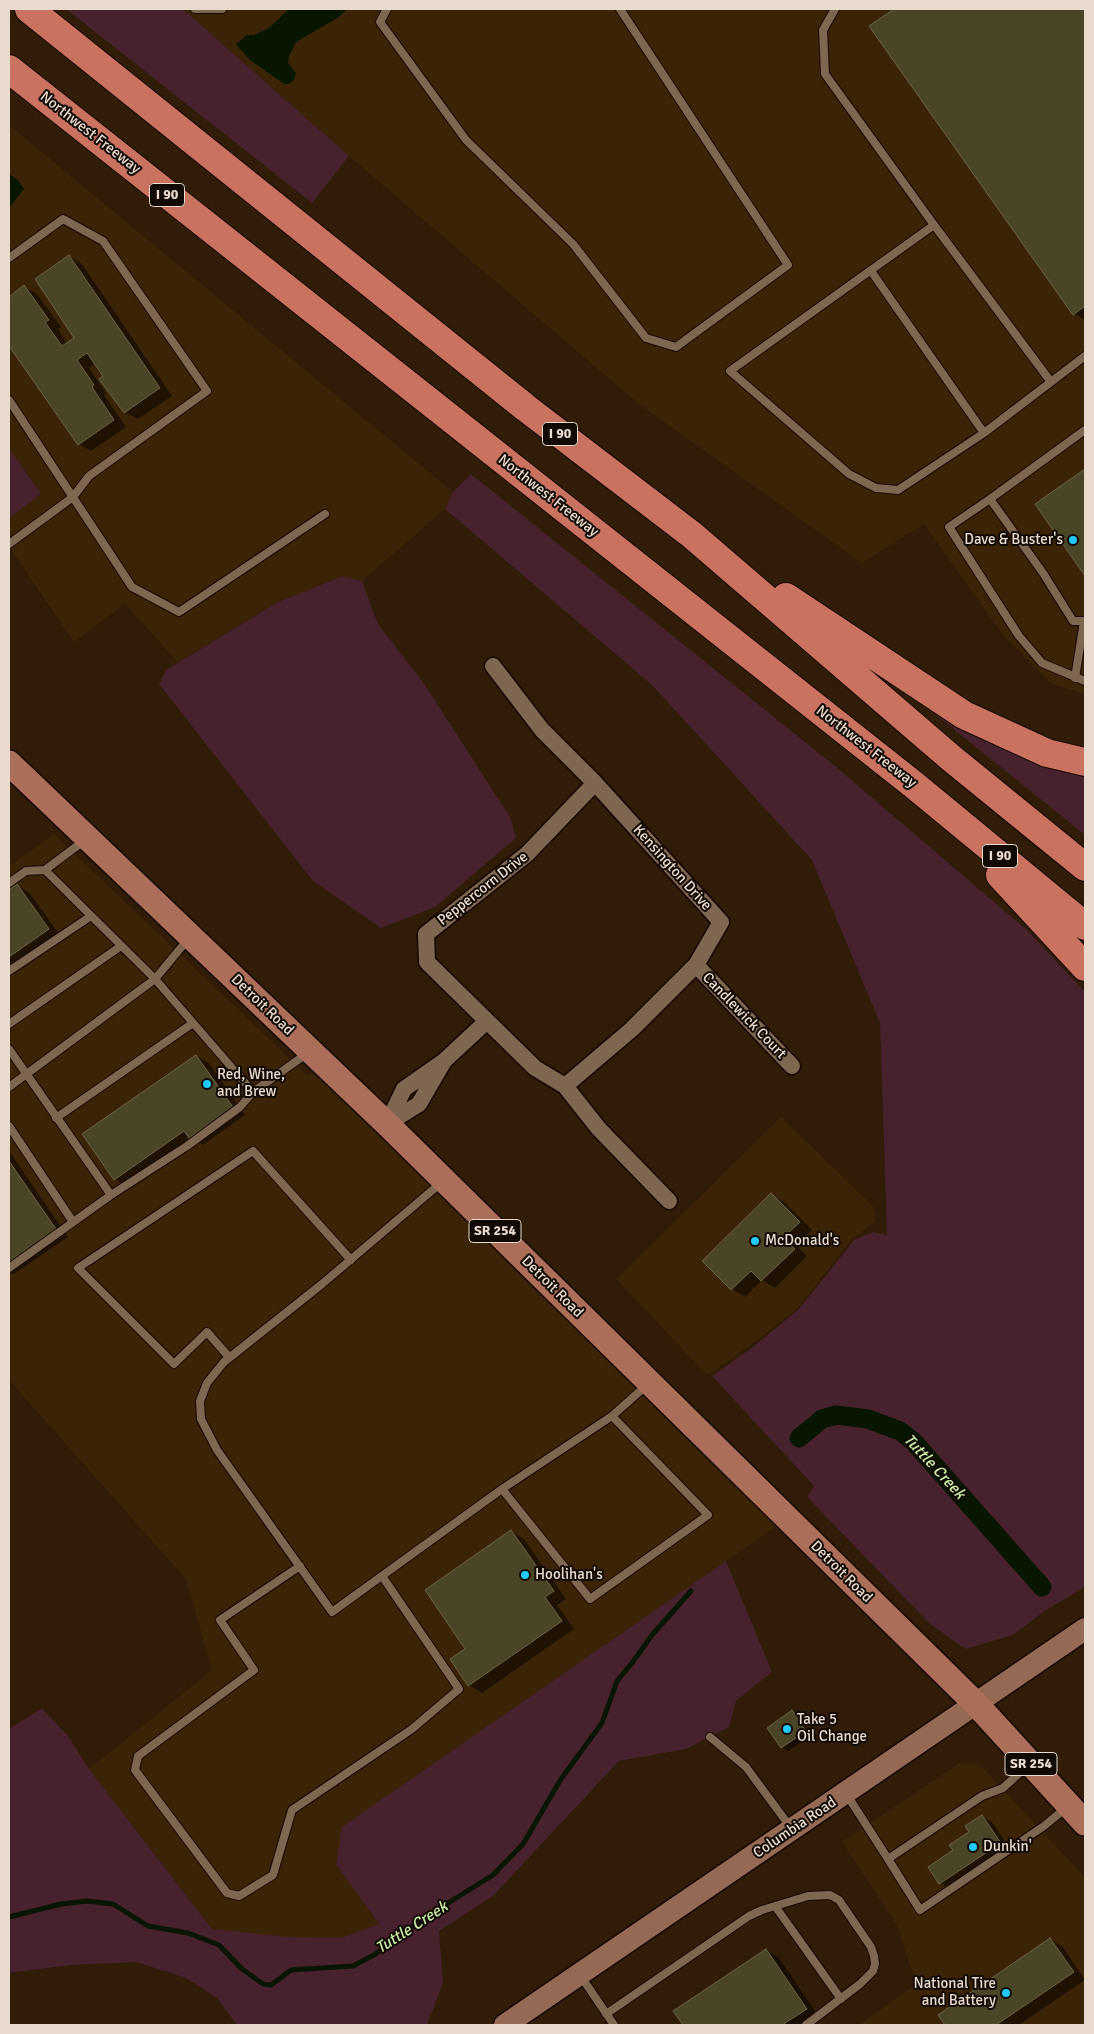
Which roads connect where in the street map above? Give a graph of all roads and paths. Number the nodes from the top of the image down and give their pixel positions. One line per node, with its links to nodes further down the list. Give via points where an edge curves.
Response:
1 (29, 9): 19 (highway, I 90, via 526,408)
2 (195, 9): 3 (lane)
3 (222, 9)
4 (387, 9): 5 (lane, via 380,22 466,140 573,244 646,338 676,347 788,264)
5 (620, 9)
6 (835, 9): 8 (lane, via 823,30 825,74)
7 (9, 69): 28 (highway, Northwest Freeway / I 90)
8 (934, 225): 10 (lane); 12 (lane)
9 (9, 258): 16 (lane, via 63,220 103,240 206,391 88,476)
10 (871, 272): 15 (lane); 15 (lane, via 730,371 849,474 876,488 898,490)
11 (1085, 356): 12 (lane)
12 (1051, 382): 15 (lane)
13 (9, 400): 16 (lane)
14 (1085, 430): 17 (lane)
15 (984, 433)
16 (73, 497): 18 (lane, via 132,587 179,612); 20 (lane)
17 (990, 499): 21 (lane, via 1073,621); 23 (lane, via 949,527 1036,657)
18 (325, 514)
19 (692, 535): 25 (highway, via 964,715 1047,753); 30 (highway, I 90, via 951,758)
20 (9, 544)
21 (1085, 621): 23 (lane)
22 (493, 666): 27 (street, Kensington Drive, via 542,730)
23 (1075, 678): 24 (lane)
24 (1085, 681)
25 (1085, 762)
26 (9, 763): 29 (main road, Detroit Road / SR 254)
27 (595, 783): 37 (street, Kensington Drive, via 721,922); 41 (street, Peppercorn Drive, via 528,854 426,934 427,962)
28 (914, 785): 34 (highway, Northwest Freeway / I 90); 38 (highway)
29 (87, 838): 31 (lane); 35 (main road, Detroit Road / SR 254)
30 (1085, 867)
31 (45, 870): 32 (lane, via 26,871); 33 (lane)
32 (9, 883)
33 (91, 916): 36 (lane); 39 (lane)
34 (1085, 926)
35 (190, 936): 40 (lane); 45 (main road, Detroit Road / SR 254)
36 (121, 946): 40 (lane); 43 (lane)
37 (696, 965): 46 (street, Candlewick Court); 48 (street, Kensington Drive, via 632,1029)
38 (1085, 967)
39 (9, 971)
40 (155, 979): 42 (lane); 47 (lane)
41 (487, 1020): 48 (street, Peppercorn Drive, via 535,1068); 52 (street, via 444,1060 404,1089)
42 (193, 1023): 50 (lane); 51 (lane)
43 (9, 1024)
44 (9, 1049): 47 (lane)
45 (310, 1051): 50 (lane); 52 (main road, Detroit Road / SR 254)
46 (792, 1066)
47 (27, 1074): 49 (lane); 51 (lane)
48 (565, 1086): 56 (street, Peppercorn Drive, via 600,1129)
49 (9, 1087)
50 (253, 1092): 55 (lane, via 240,1107 195,1140)
51 (56, 1118): 55 (lane)
52 (387, 1124): 54 (main road, Detroit Road / SR 254)
53 (9, 1126): 57 (lane)
54 (444, 1180): 58 (lane); 61 (main road, Detroit Road / SR 254)
55 (111, 1195): 57 (lane)
56 (669, 1201)
57 (73, 1222): 59 (lane)
58 (351, 1260): 60 (lane); 60 (lane, via 253,1151 78,1268 174,1364 207,1332)
59 (9, 1268)
60 (229, 1357): 64 (lane, via 207,1383 200,1401 201,1420 217,1450)
61 (649, 1383): 62 (lane); 67 (main road, Detroit Road / SR 254)
62 (612, 1416): 63 (lane); 63 (lane, via 708,1515 590,1599)
63 (502, 1489): 65 (lane)
64 (300, 1566): 65 (lane, via 332,1612); 65 (lane, via 220,1620 254,1670 138,1756 135,1770 227,1893 239,1896 273,1875 292,1810 412,1729 459,1689)
65 (382, 1576)
66 (1085, 1629): 67 (main road, Columbia Road)
67 (977, 1705): 69 (main road, Detroit Road / SR 254); 70 (main road, Columbia Road)
68 (710, 1737): 73 (lane, via 746,1767)
69 (1030, 1764): 71 (main road, Detroit Road / SR 254); 74 (lane, via 1002,1788 982,1796)
70 (846, 1793): 73 (main road, Columbia Road); 74 (lane)
71 (1069, 1805): 72 (main road, Detroit Road / SR 254); 74 (lane, via 1044,1826 920,1910)
72 (1085, 1823)
73 (792, 1830): 76 (main road, Columbia Road)
74 (888, 1859)
75 (775, 1906): 77 (lane); 77 (lane, via 819,1894 839,1900 874,1956 873,1972); 78 (lane, via 749,1916)
76 (580, 1974): 78 (lane); 79 (main road, Columbia Road)
77 (841, 1999): 81 (lane)
78 (606, 2014): 80 (lane)
79 (505, 2025)
80 (614, 2025)
81 (806, 2025)

